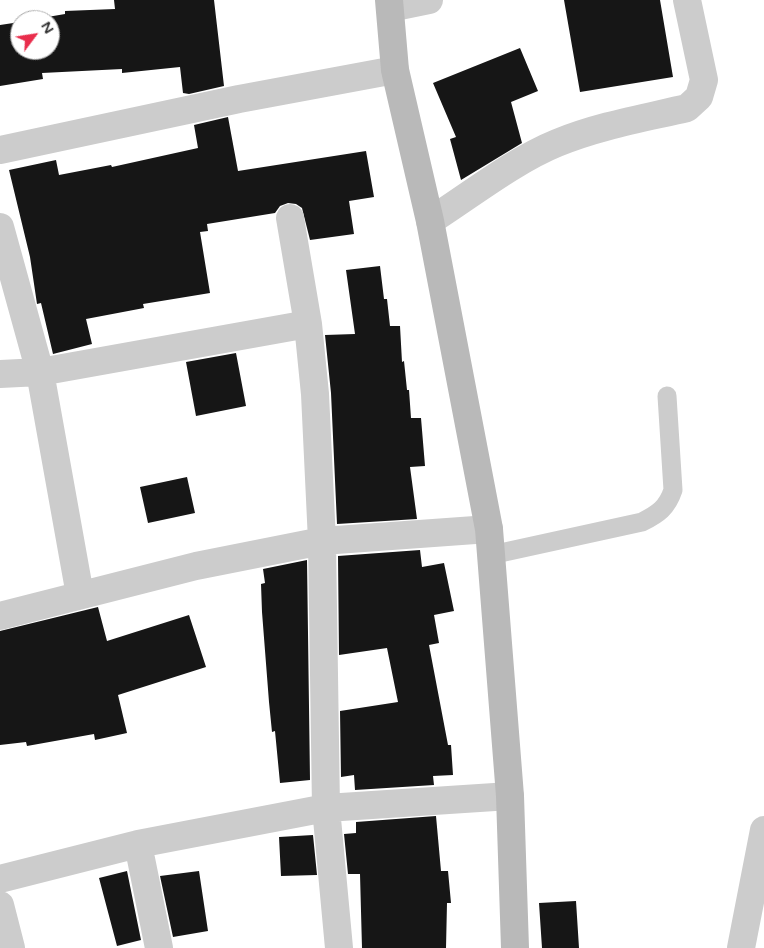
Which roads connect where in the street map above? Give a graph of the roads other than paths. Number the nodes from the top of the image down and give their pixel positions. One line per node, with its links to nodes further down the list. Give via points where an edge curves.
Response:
1 (430, 0): 3 (street)
2 (687, 0): 7 (street, via 704,80 699,97 687,108 556,143)
3 (389, 4): 4 (street)
4 (395, 70): 5 (street, via 239,99); 7 (street)
5 (0, 150)
6 (290, 218): 9 (street)
7 (430, 221): 14 (street)
8 (0, 227): 10 (street)
9 (308, 324): 10 (street); 13 (street)
10 (40, 372): 11 (street); 15 (street)
11 (0, 374)
12 (667, 396): 14 (lane, via 673,490 668,504 657,514 642,522)
13 (322, 541): 14 (street); 15 (street, via 196,566); 18 (street)
14 (490, 542): 17 (street)
15 (80, 595): 16 (street)
16 (0, 616)
17 (510, 796): 18 (street); 26 (street)
18 (326, 808): 20 (street); 25 (street)
19 (764, 830): 27 (street)
20 (138, 844): 21 (street); 24 (street)
21 (0, 879)
22 (0, 905): 23 (street)
23 (11, 948)
24 (159, 948)
25 (339, 948)
26 (515, 948)
27 (741, 948)

